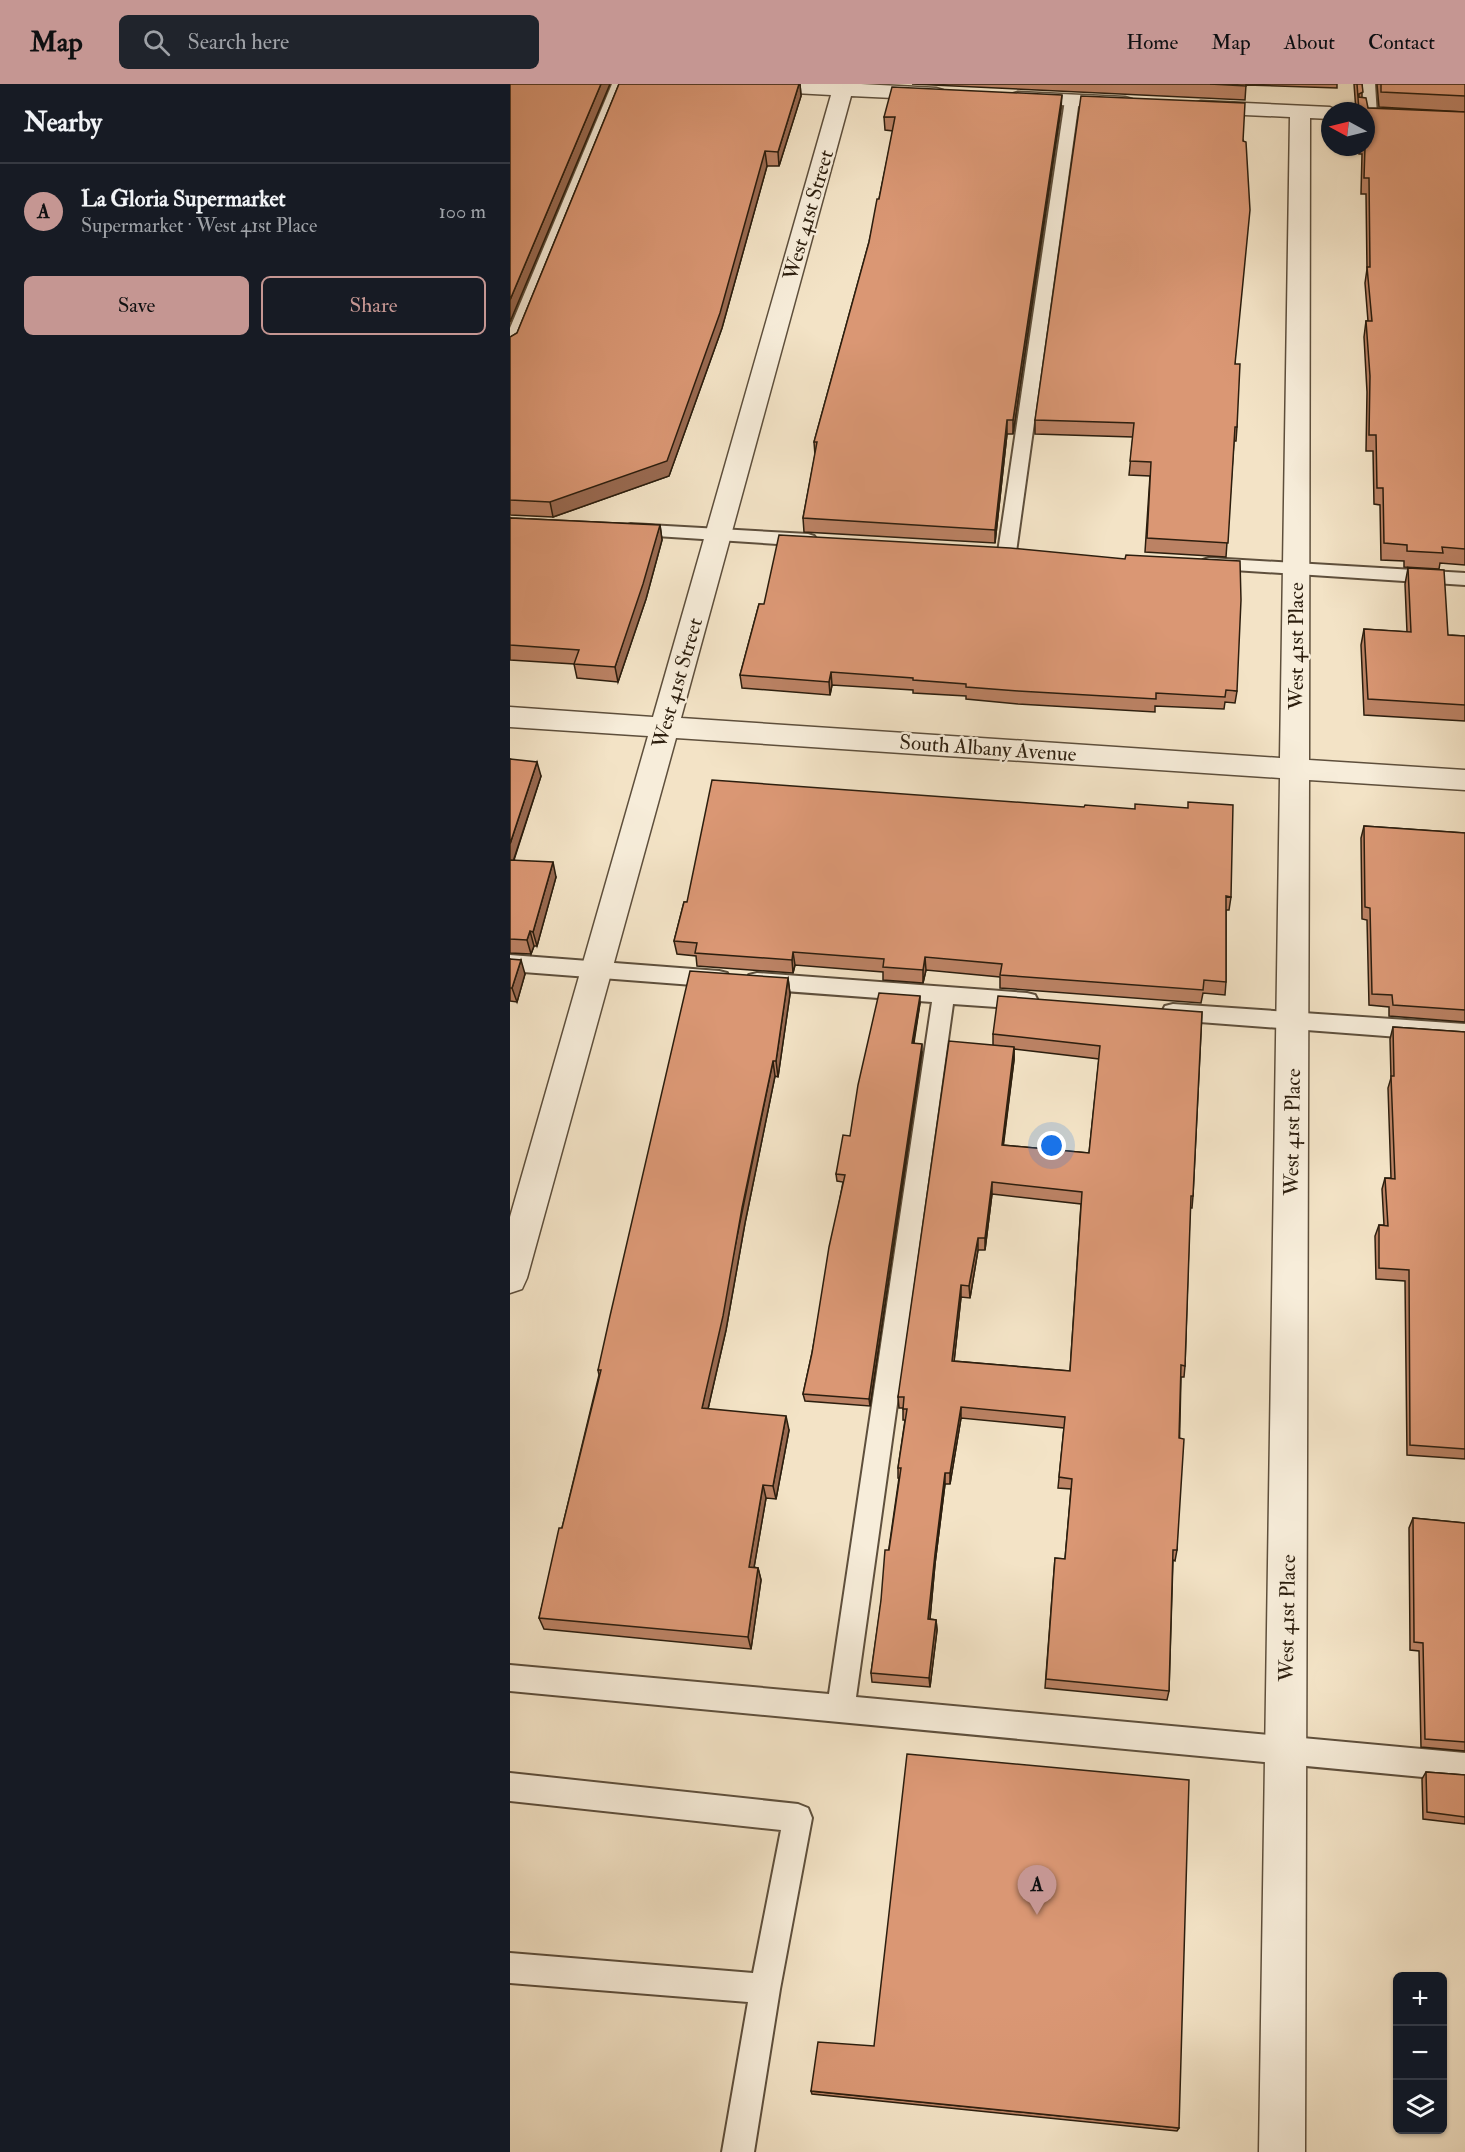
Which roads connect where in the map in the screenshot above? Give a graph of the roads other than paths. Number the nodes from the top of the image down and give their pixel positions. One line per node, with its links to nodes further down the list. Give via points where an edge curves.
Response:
1 (620, 84): 14 (lane)
2 (741, 84): 4 (street)
3 (1368, 84): 8 (lane)
4 (843, 89): 5 (street); 16 (street, West 41st Street)
5 (955, 94)
6 (1002, 97): 7 (street)
7 (1072, 100): 9 (street); 18 (lane, via 1001,552)
8 (1368, 102)
9 (1142, 104)
10 (1177, 105): 11 (street)
11 (1315, 112): 20 (street, West 41st Place)
12 (1375, 115): 13 (street)
13 (1394, 116)
14 (510, 347)
15 (612, 529): 16 (lane)
16 (718, 535): 17 (lane); 23 (street, West 41st Street)
17 (828, 542)
18 (1030, 553)
19 (1196, 563): 20 (lane)
20 (1297, 569): 21 (lane); 24 (street, West 41st Place)
21 (1465, 579)
22 (510, 717): 23 (street, South Albany Avenue)
23 (665, 727): 24 (street, South Albany Avenue); 27 (street, West 41st Street)
24 (1295, 769): 25 (street, South Albany Avenue); 31 (street, West 41st Place)
25 (1465, 780)
26 (510, 963): 27 (lane)
27 (597, 970): 28 (lane); 33 (street, West 41st Street)
28 (944, 995): 29 (lane); 35 (lane)
29 (1050, 1003)
30 (1155, 1011): 31 (lane)
31 (1293, 1021): 32 (lane); 36 (street, West 41st Place)
32 (1465, 1033)
33 (510, 1278)
34 (510, 1678): 35 (lane)
35 (841, 1708): 36 (lane)
36 (1286, 1749): 37 (lane); 42 (street, West 41st Place)
37 (1465, 1767)
38 (510, 1787): 40 (lane, via 798,1818)
39 (510, 1968): 40 (lane)
40 (765, 1989): 41 (lane)
41 (738, 2152)
42 (1282, 2152)

